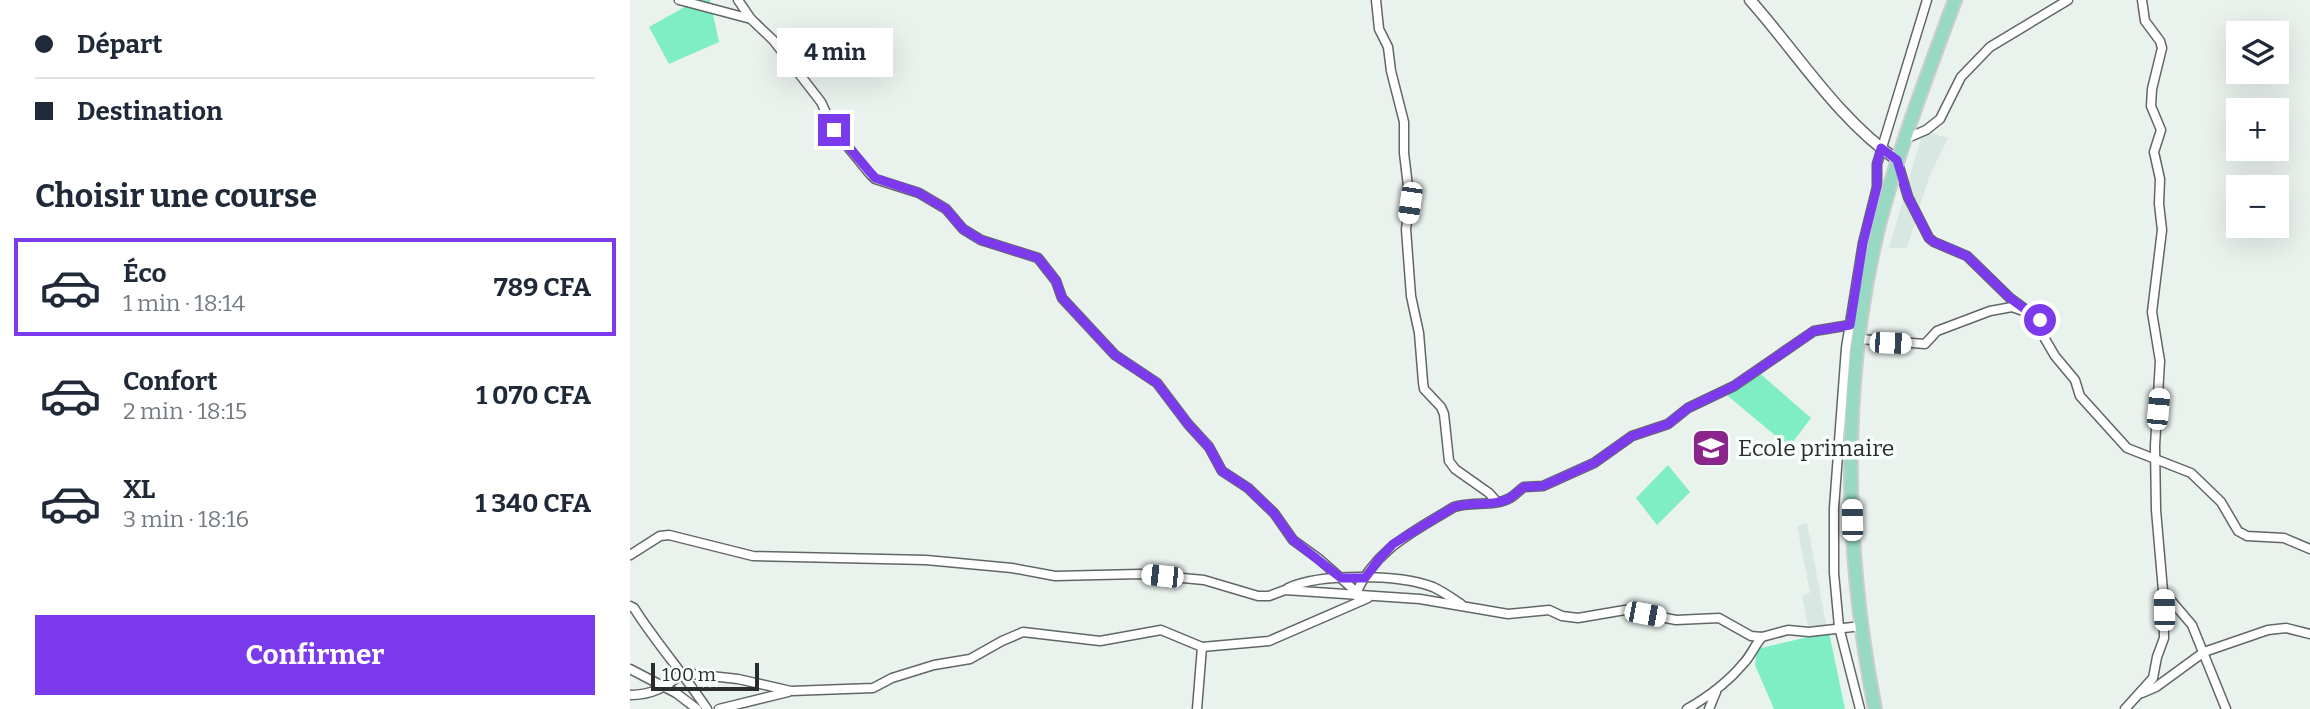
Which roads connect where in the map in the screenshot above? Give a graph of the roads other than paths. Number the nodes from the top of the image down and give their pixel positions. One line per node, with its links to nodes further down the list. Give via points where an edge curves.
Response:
1 (680, 0): 9 (street)
2 (738, 0): 9 (street)
3 (1376, 0): 17 (street, via 1379,29 1388,47 1404,122 1411,296 1424,388 1444,414 1449,461)
4 (1750, 0): 11 (street, via 1835,103)
5 (1927, 0): 11 (street)
6 (1955, 0): 10 (main road)
7 (2068, 0): 10 (street, via 1990,47 1961,78 1940,120)
8 (2142, 0): 16 (street, via 2145,21 2162,48 2151,106 2161,130 2154,152 2162,230 2152,312 2160,361)
9 (751, 19): 20 (street, via 821,102 834,130 870,174 946,209 963,229 981,240 1038,258 1056,281 1062,298 1115,355 1157,383 1209,447 1222,471 1248,488 1293,540)
10 (1905, 139): 12 (main road)
11 (1881, 148): 12 (street); 14 (street)
12 (1897, 160): 13 (street, via 1908,197 1929,238 1967,256); 15 (main road, via 1880,223)
13 (2032, 314): 15 (street, via 2012,307 1990,311 1937,331 1925,344); 16 (street, via 2042,324 2055,356 2075,380 2080,396 2127,448)
14 (1850, 325): 17 (street, via 1814,331 1668,424 1632,436 1594,463 1543,486 1524,487); 30 (street, via 1834,508)
15 (1860, 340): 29 (main road, via 1851,455 1852,541)
16 (2155, 459): 18 (street, via 2199,480 2221,502 2238,531 2247,536 2284,538); 23 (street)
17 (1497, 502): 21 (street, via 1454,507 1393,544)
18 (2310, 549)
19 (630, 555): 22 (street, via 660,536 670,535 753,556 926,560 1055,576 1140,574 1204,580 1258,596)
20 (1341, 578): 21 (street); 22 (street); 24 (street)
21 (1365, 578): 24 (street); 27 (street, via 1432,587)
22 (1285, 590): 24 (street)
23 (2164, 591): 34 (street, via 2192,625); 41 (street, via 2164,638 2153,678)
24 (1358, 595): 25 (street); 28 (street)
25 (1371, 597): 27 (street); 28 (street)
26 (630, 606): 36 (street)
27 (1465, 606): 32 (street, via 1508,614 1549,610 1578,618 1625,610 1676,620 1719,618 1751,636)
28 (1348, 607): 33 (street, via 1269,641)
29 (1861, 626): 30 (street); 49 (main road)
30 (1839, 627): 32 (street); 48 (street)
31 (2310, 635): 34 (street, via 2277,628)
32 (1762, 637): 38 (street, via 1745,663)
33 (1202, 647): 39 (street, via 1161,630 1100,641 1023,632 970,659 934,665 873,688); 45 (street)
34 (2204, 652): 41 (street, via 2157,687); 51 (street)
35 (630, 669): 37 (street)
36 (683, 673): 37 (street); 39 (street); 43 (street)
37 (666, 687): 40 (street); 42 (street)
38 (1717, 689): 46 (street); 47 (street)
39 (791, 691): 44 (street)
40 (630, 695)
41 (2137, 695): 50 (street)
42 (697, 709)
43 (707, 709)
44 (719, 709)
45 (1197, 709)
46 (1687, 709)
47 (1709, 709)
48 (1860, 709)
49 (1875, 709)
50 (2125, 709)
51 (2226, 709)

